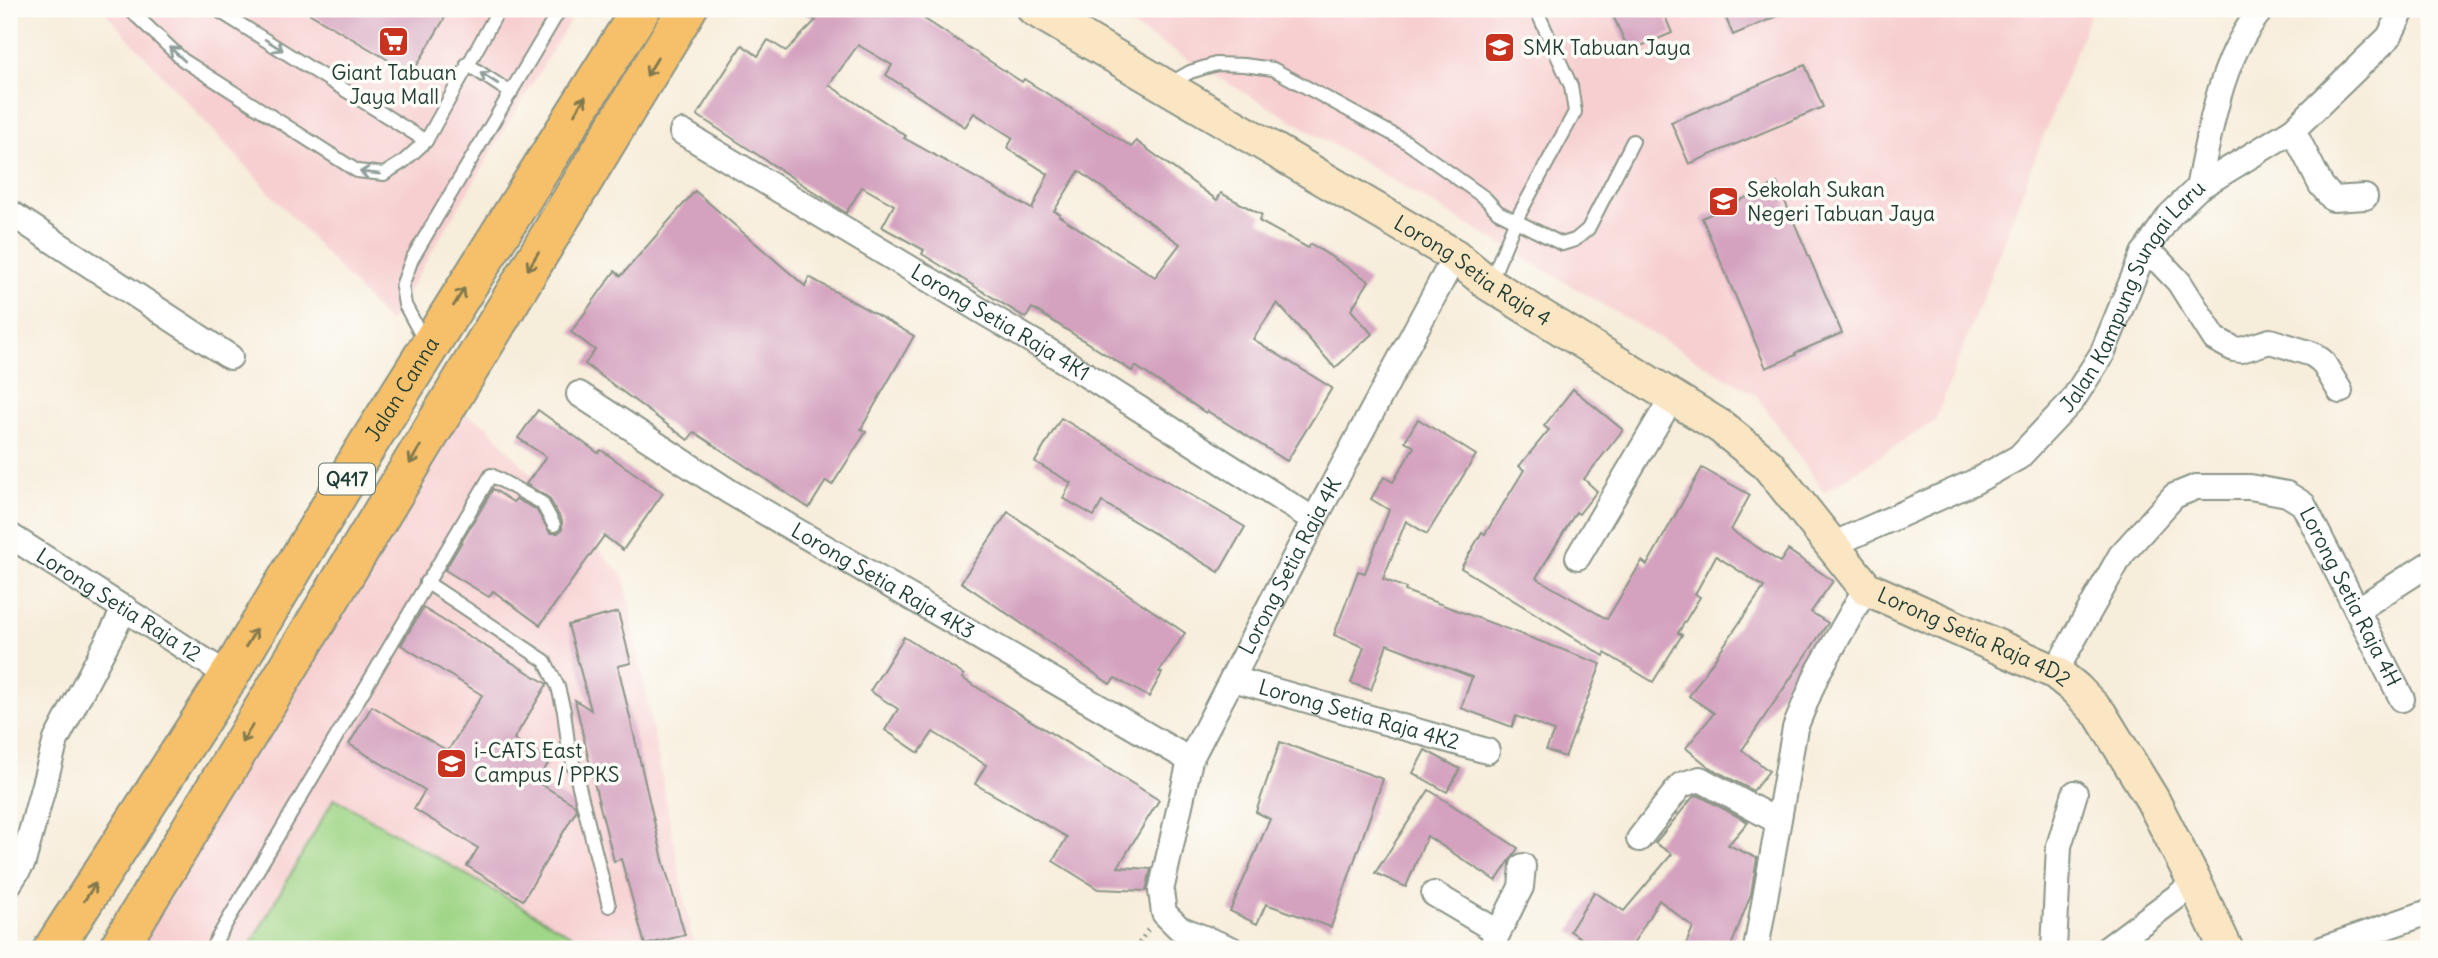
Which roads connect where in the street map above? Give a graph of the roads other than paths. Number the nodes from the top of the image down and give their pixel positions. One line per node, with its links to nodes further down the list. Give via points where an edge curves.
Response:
1 (129, 9): 16 (lane, one-way to 1, via 384,174 357,172 183,60)
2 (216, 9): 16 (lane, one-way to 16)
3 (499, 9): 11 (lane)
4 (560, 9): 13 (lane)
5 (641, 9): 25 (highway, Jalan Canna / Q417, one-way to 5)
6 (687, 9): 57 (highway, Q417, one-way to 57)
7 (1034, 9): 12 (street, Lorong Setia Raja 4)
8 (1536, 9): 21 (lane, via 1571,86 1575,112)
9 (2262, 9): 18 (street, via 2227,71)
10 (2403, 9): 14 (street, Jalan Kampung Sungai Laru, via 2389,37)
11 (467, 64): 13 (lane, one-way to 11); 16 (lane)
12 (1166, 86): 21 (lane, via 1216,64 1273,69 1405,141); 23 (street, Lorong Setia Raja 4)
13 (511, 93): 25 (lane, via 412,259 402,286 405,305)
14 (2293, 131): 18 (street, Jalan Kampung Sungai Laru); 19 (street, via 2333,199)
15 (682, 132): 30 (street, Lorong Setia Raja 4K1, via 1047,350)
16 (426, 141)
17 (1633, 141): 21 (lane, via 1588,229 1575,240 1562,244)
18 (2198, 188): 22 (street, Jalan Kampung Sungai Laru, via 2170,215)
19 (2365, 197)
20 (9, 212): 26 (street)
21 (1515, 222): 24 (lane)
22 (2143, 254): 27 (street, via 2159,261 2179,282 2215,339 2241,350 2270,341 2312,354 2322,361); 33 (street, Jalan Kampung Sungai Laru, via 2102,354 2072,401 2019,457 1975,482)
23 (1455, 256): 24 (street, Lorong Setia Raja 4); 30 (street, Lorong Setia Raja 4K)
24 (1489, 284): 29 (street, Lorong Setia Raja 4)
25 (428, 346): 41 (highway, Jalan Canna / Q417, one-way to 25)
26 (230, 357)
27 (2340, 391)
28 (579, 394): 45 (street, Lorong Setia Raja 4K3, via 730,492)
29 (1674, 396): 33 (street, Lorong Setia Raja 4, via 1768,465); 34 (street)
30 (1314, 520): 42 (street, Lorong Setia Raja 4K)
31 (554, 525): 36 (lane, via 542,503 491,475)
32 (9, 535): 38 (street, Lorong Setia Raja 12)
33 (1832, 545): 37 (street, Lorong Setia Raja 4)
34 (1578, 557)
35 (2429, 564): 39 (street)
36 (426, 582): 53 (lane, via 545,661 558,687); 58 (lane)
37 (1866, 588): 40 (street, Lorong Setia Raja 4D2); 47 (street, Lorong Setia Raja 4D2, via 1817,674 1795,728)
38 (125, 607): 41 (street, Lorong Setia Raja 12); 51 (street, via 56,740 23,862)
39 (2357, 610): 40 (street, Lorong Setia Raja 4H, via 2303,504 2287,494 2250,487 2196,488 2174,496 2121,555); 43 (street, Lorong Setia Raja 4H)
40 (2055, 672): 50 (street, Lorong Setia Raja 4D2, via 2099,714)
41 (229, 676): 56 (highway, Jalan Canna / Q417, one-way to 41)
42 (1233, 679): 44 (street, Lorong Setia Raja 4K2); 45 (street, Lorong Setia Raja 4K)
43 (2402, 699)
44 (1487, 751)
45 (1190, 760): 59 (street, Lorong Setia Raja 4K, via 1161,891 1164,913 1179,928)
46 (2075, 793): 61 (street, via 2059,846)
47 (1777, 821): 48 (street, via 1700,779 1681,785); 60 (street, Lorong Setia Raja 4D2)
48 (1639, 839)
49 (1523, 866): 55 (street, via 1521,887)
50 (2195, 883): 62 (street); 63 (street, Lorong Setia Raja 4D2)
51 (9, 884)
52 (1434, 894): 55 (street)
53 (609, 906)
54 (2429, 912): 64 (street)
55 (1494, 941)
56 (53, 949)
57 (118, 949)
58 (211, 949)
59 (1231, 949)
60 (1756, 949)
61 (2054, 949)
62 (2108, 949)
63 (2225, 949)
64 (2322, 949)

